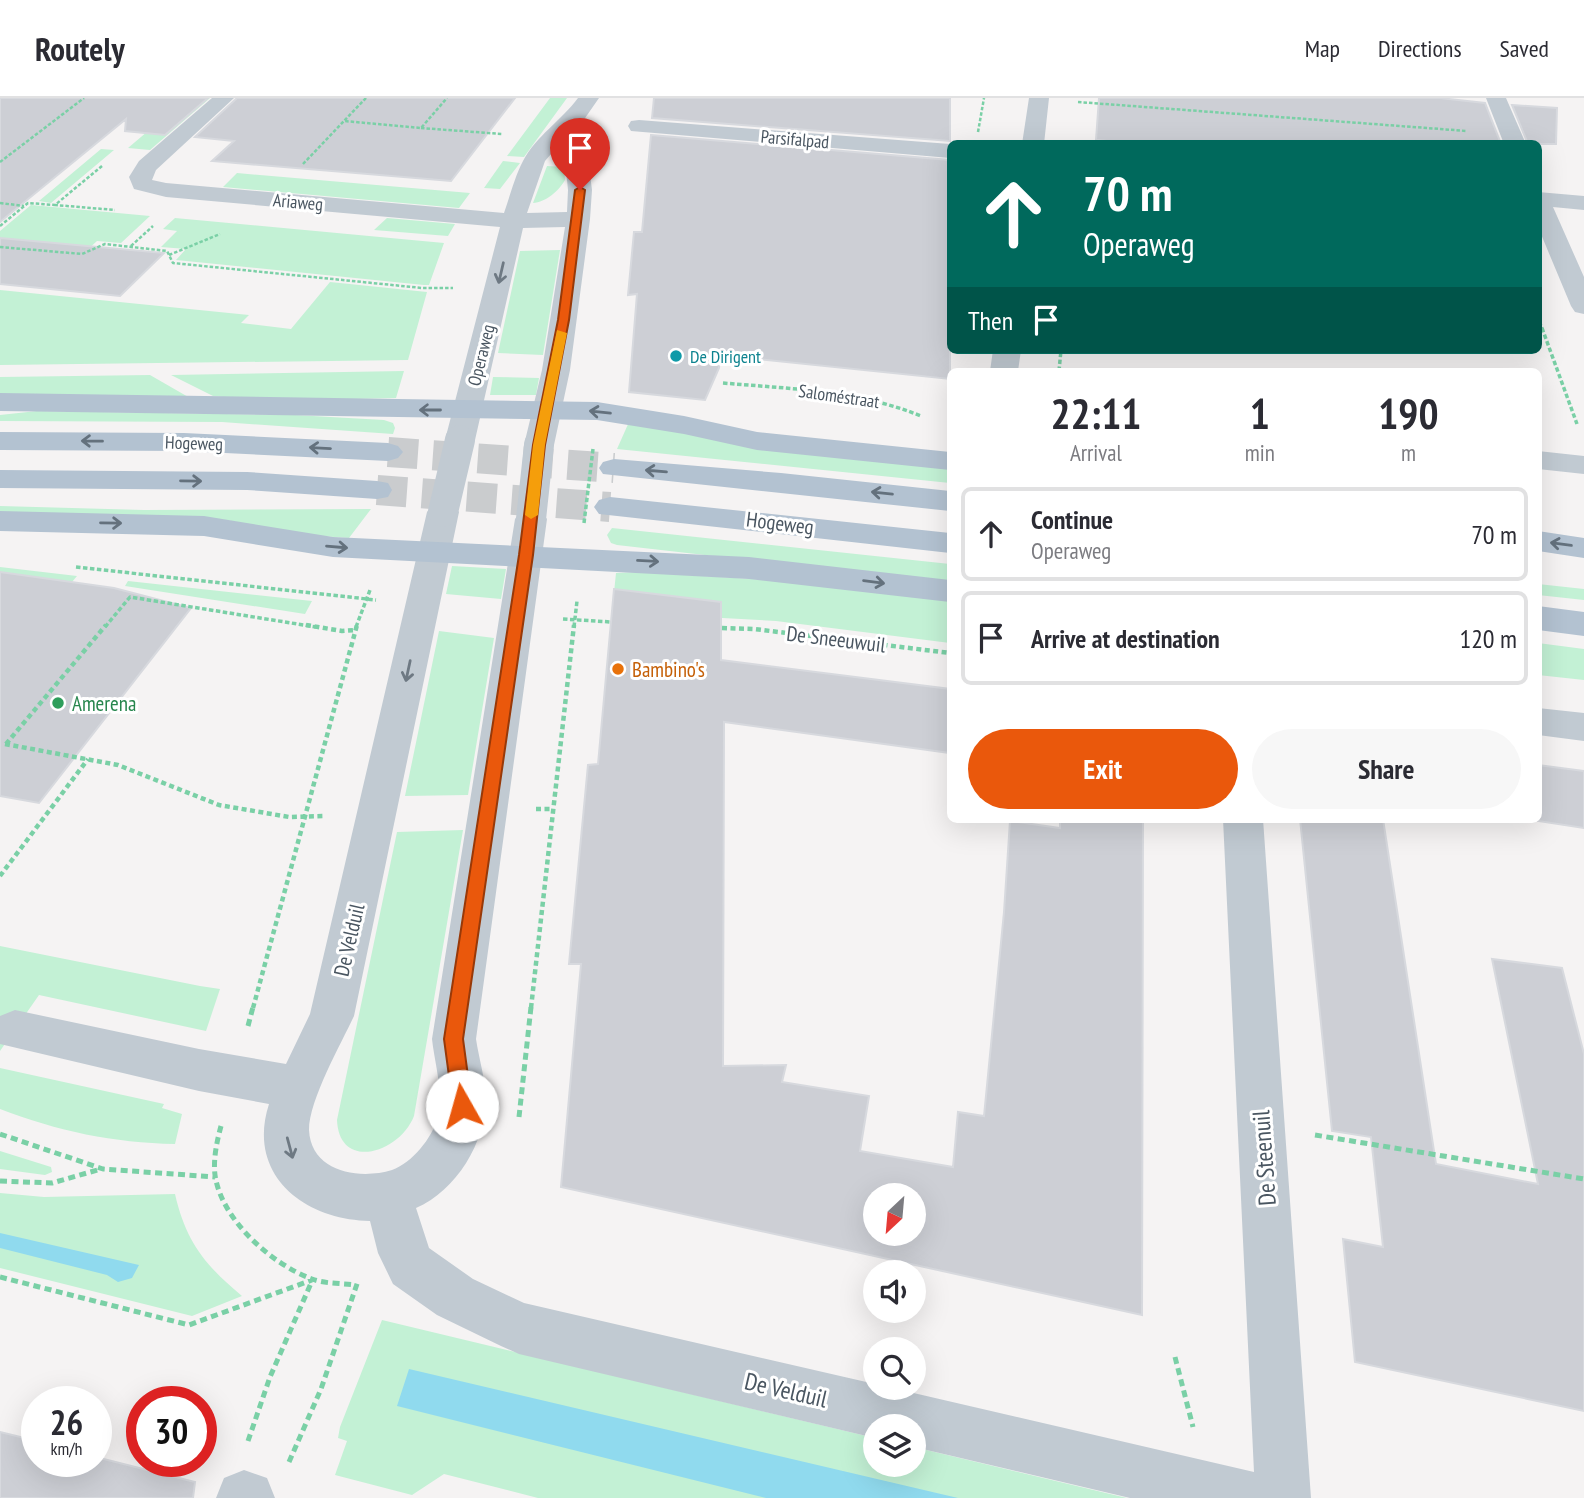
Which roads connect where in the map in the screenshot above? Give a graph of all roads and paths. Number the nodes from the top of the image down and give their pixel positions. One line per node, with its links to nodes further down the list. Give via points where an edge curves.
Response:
1 (84, 98): 18 (path)
2 (224, 98): 27 (street, Ariaweg, via 147,166 142,184 166,190)
3 (366, 98): 9 (path)
4 (447, 98): 12 (path)
5 (589, 98): 10 (street, Operaweg)
6 (984, 98): 13 (path)
7 (1496, 98): 15 (street)
8 (1039, 99): 15 (path); 16 (street)
9 (344, 121): 12 (path); 19 (path)
10 (572, 121): 26 (street, via 580,190); 27 (street, Operaweg, via 534,161)
11 (639, 126): 17 (street, Parsifalpad)
12 (421, 128): 14 (path)
13 (978, 132)
14 (504, 135)
15 (1513, 139)
16 (1034, 140)
17 (947, 151)
18 (0, 162)
19 (302, 166)
20 (1542, 199): 22 (street)
21 (0, 203): 24 (path)
22 (1584, 203)
23 (55, 205): 24 (path)
24 (24, 206): 28 (path)
25 (1542, 208): 33 (street)
26 (578, 219): 27 (street, Ariaweg); 38 (street)
27 (513, 221): 37 (street, Operaweg, one-way to 37)
28 (0, 226)
29 (227, 231): 31 (path)
30 (0, 247): 31 (path, via 82,254 105,244 167,251)
31 (169, 255): 32 (path, via 173,263)
32 (453, 288)
33 (1584, 306)
34 (1542, 328): 40 (path)
35 (723, 383): 39 (path, Saloméstraat, via 883,401)
36 (0, 402): 37 (main road, one-way to 36)
37 (468, 410): 38 (main road); 55 (street, Operaweg, bridge)
38 (547, 410): 45 (main road, one-way to 38, via 757,441 597,411); 56 (street, bridge)
39 (926, 418)
40 (1580, 432)
41 (0, 441): 42 (main road, Hogeweg, one-way to 41, via 198,443)
42 (388, 452)
43 (603, 458): 49 (main road, Hogeweg, one-way to 43); 50 (path, bridge)
44 (1542, 460): 46 (street)
45 (947, 461)
46 (1584, 465)
47 (0, 479): 48 (main road, Hogeweg, one-way to 48, via 247,481)
48 (377, 490)
49 (947, 501)
50 (597, 515): 53 (main road, Hogeweg, via 722,517)
51 (0, 521): 55 (main road, one-way to 55, via 204,526 323,546)
52 (1542, 542): 54 (main road, one-way to 52)
53 (947, 543)
54 (1584, 548)
55 (433, 552): 56 (main road); 61 (street, Operaweg)
56 (526, 555): 60 (main road, one-way to 60, via 749,568); 82 (street, De Velduil, via 454,1039 462,1106 454,1136 441,1159 412,1185)
57 (65, 565): 64 (path, via 367,599)
58 (1542, 568): 59 (main road)
59 (1584, 573)
60 (947, 591)
61 (423, 605): 74 (street, De Velduil, one-way to 74, via 332,1016)
62 (611, 622): 75 (path, via 575,620)
63 (722, 628): 65 (path, De Sneeuwuil)
64 (355, 630): 68 (path, via 130,597 5,744); 73 (path)
65 (947, 653)
66 (1542, 722): 67 (street)
67 (1584, 727)
68 (89, 759): 69 (path, via 118,765); 71 (path)
69 (159, 783)
70 (1243, 823): 76 (street, De Steenuil)
71 (0, 876)
72 (15, 1030): 73 (street)
73 (234, 1077): 74 (street); 79 (path, via 216,1145)
74 (299, 1088): 82 (street, De Velduil, one-way to 82, via 286,1128 297,1170 331,1194 356,1199)
75 (518, 1119)
76 (1262, 1127): 80 (path); 87 (street, De Steenuil)
77 (0, 1134): 78 (path)
78 (103, 1169): 79 (path); 81 (path, via 59,1184 26,1186)
79 (215, 1177): 84 (path, via 229,1209 247,1233 272,1257)
80 (1584, 1179)
81 (0, 1181)
82 (388, 1194): 86 (street, De Velduil, via 403,1253 411,1266 455,1297 519,1328)
83 (0, 1278): 84 (path, via 189,1325)
84 (313, 1280): 85 (path, via 270,1377 244,1453); 85 (path, via 355,1284 321,1389 288,1463)
85 (245, 1498)
86 (1250, 1498)
87 (1283, 1498)

